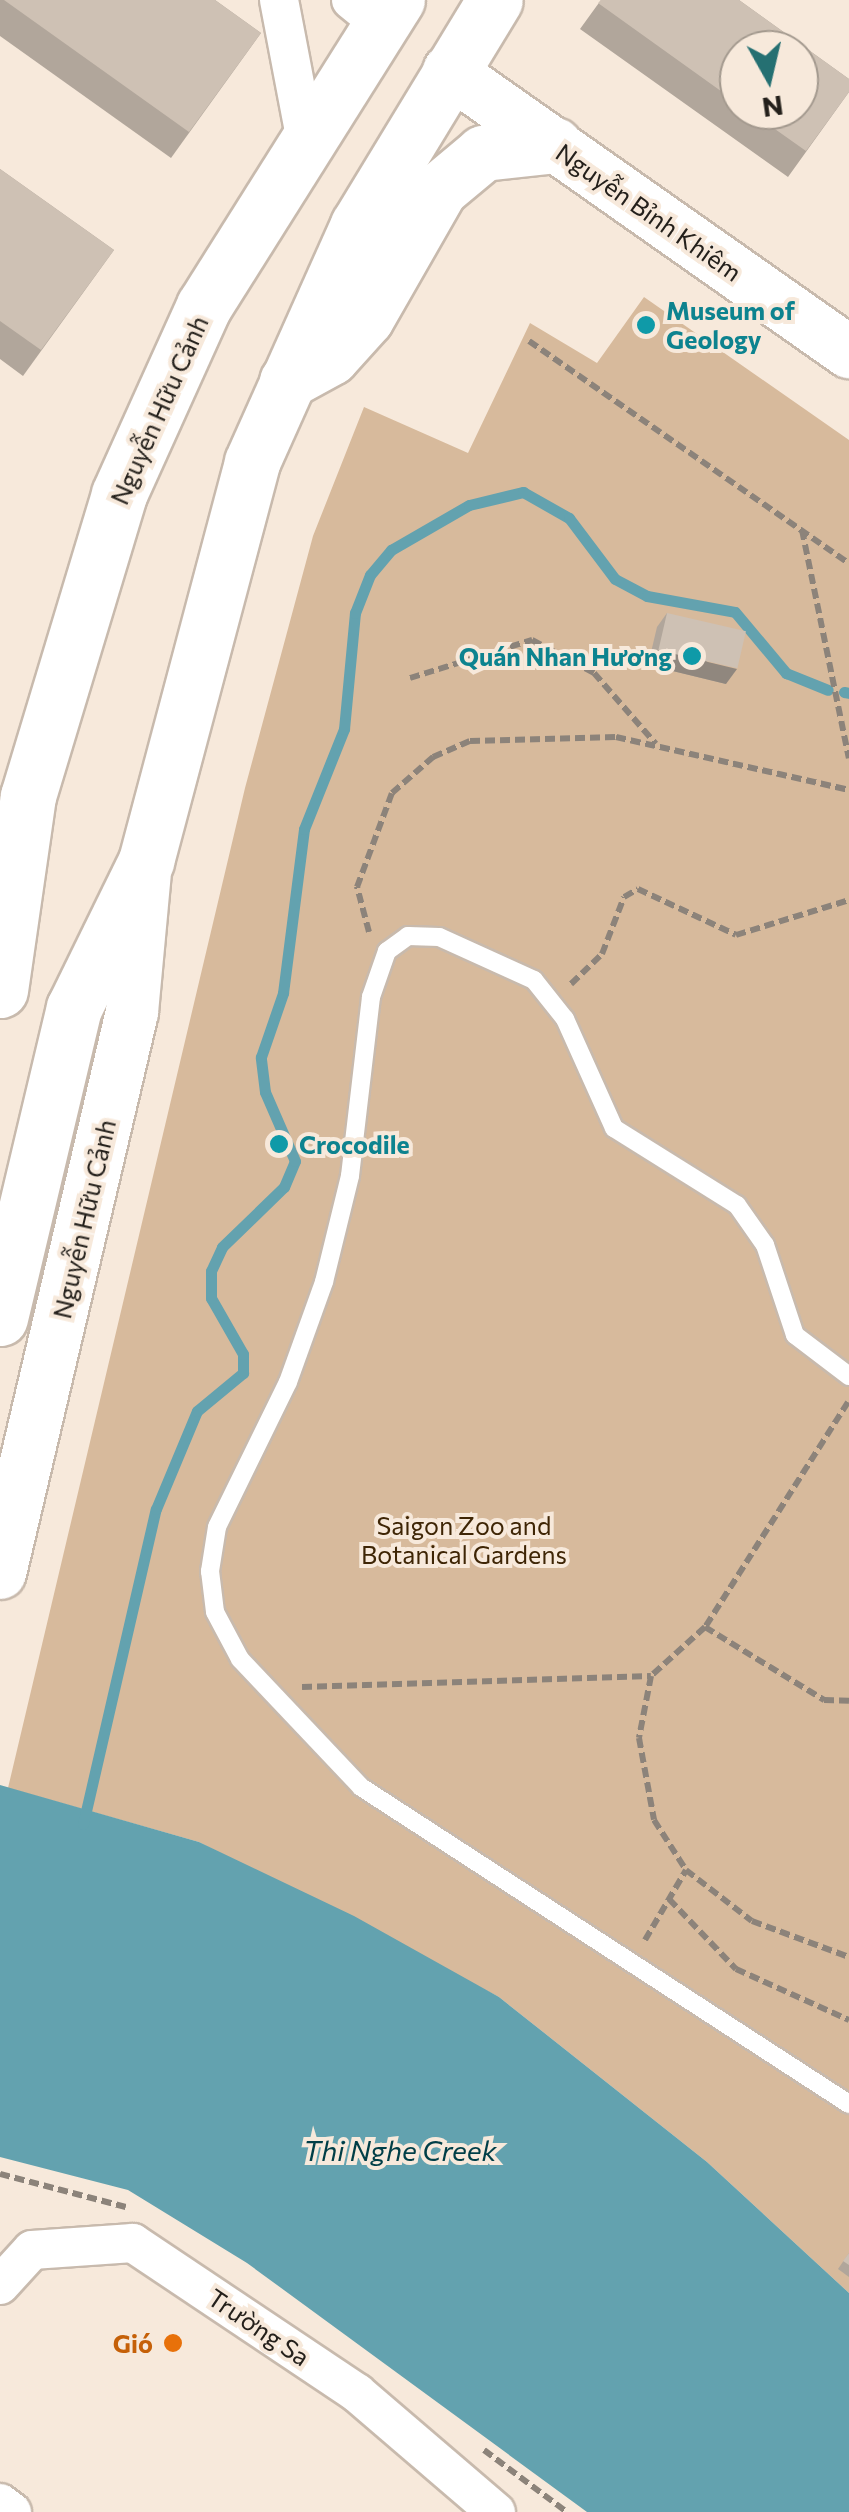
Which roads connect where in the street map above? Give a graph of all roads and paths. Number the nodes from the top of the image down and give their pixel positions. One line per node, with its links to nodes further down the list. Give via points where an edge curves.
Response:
1 (279, 0): 5 (street)
2 (495, 0): 4 (main road)
3 (376, 8): 4 (main road); 5 (main road, Nguyễn Hữu Cảnh)
4 (450, 71): 6 (main road, Nguyễn Bỉnh Khiêm); 7 (main road)
5 (306, 142): 16 (main road, Nguyễn Hữu Cảnh, via 204,306 119,494)
6 (555, 145): 7 (main road, via 483,153); 9 (main road, Nguyễn Bỉnh Khiêm)
7 (380, 238): 17 (main road, Nguyễn Hữu Cảnh, via 366,318 331,358 287,381 225,546)
8 (529, 341): 10 (path)
9 (849, 352)
10 (802, 530): 11 (path); 14 (path)
11 (849, 562)
12 (410, 678): 13 (path, via 532,640 594,674)
13 (657, 746): 15 (path); 19 (path, via 574,734 490,737 411,774 392,793 356,887 363,922)
14 (849, 758)
15 (849, 790)
16 (10, 838): 20 (main road, Nguyễn Hữu Cảnh)
17 (146, 861): 22 (main road, Nguyễn Hữu Cảnh, via 74,1008); 25 (main road, Nguyễn Hữu Cảnh, via 132,1012)
18 (849, 900): 21 (path, via 736,935 647,890 631,892 602,954)
19 (386, 951): 21 (lane, via 408,936 439,938 516,968); 28 (lane, via 324,1282 211,1549 215,1612)
20 (0, 990)
21 (554, 1000): 23 (lane, via 614,1128 737,1205 766,1244 795,1336)
22 (0, 1318)
23 (849, 1376)
24 (849, 1400): 26 (path)
25 (0, 1573)
26 (705, 1628): 27 (path); 29 (path, via 824,1700)
27 (651, 1676): 28 (path); 30 (path, via 640,1769 654,1820)
28 (264, 1688): 33 (lane, via 361,1787)
29 (849, 1701)
30 (686, 1870): 31 (path); 32 (path, via 752,1922)
31 (669, 1899): 33 (path); 34 (path, via 736,1969)
32 (849, 1956)
33 (629, 1967): 35 (lane)
34 (849, 2020)
35 (849, 2104)
36 (0, 2285): 39 (street, Trường Sa, via 32,2250 133,2244 358,2393)
37 (0, 2503): 38 (street)
38 (12, 2512)
39 (496, 2512)

